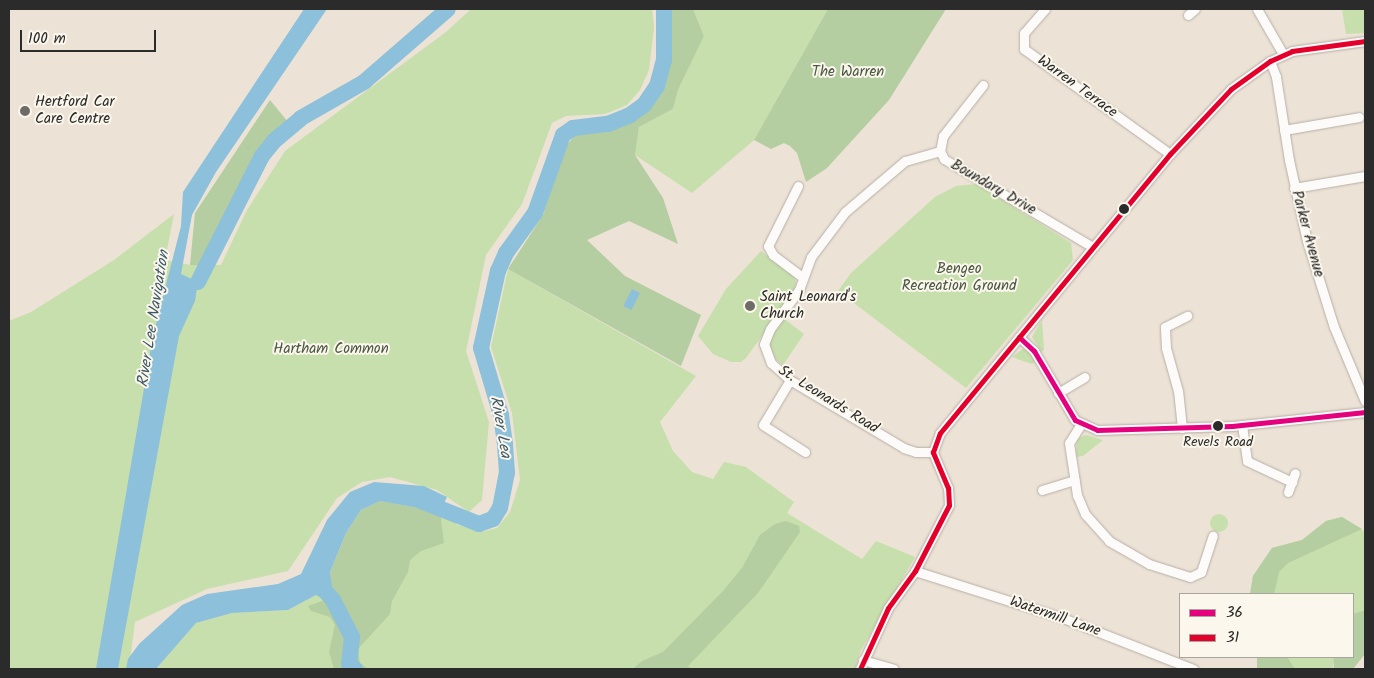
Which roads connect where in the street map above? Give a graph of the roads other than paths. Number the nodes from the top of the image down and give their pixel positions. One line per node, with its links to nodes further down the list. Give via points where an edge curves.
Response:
1 (1045, 9): 10 (street, Warren Terrace, via 1024,33 1024,49)
2 (1257, 9): 4 (street)
3 (1365, 41): 4 (street, via 1315,45)
4 (1282, 54): 5 (street)
5 (1270, 61): 8 (street, Parker Avenue, via 1276,77); 10 (street, via 1225,94)
6 (983, 85): 9 (street, Boundary Drive, via 950,125)
7 (1359, 117): 8 (street)
8 (1284, 130): 13 (street, Parker Avenue)
9 (940, 151): 14 (street, Boundary Drive, via 949,163); 15 (street, St. Leonards Road, via 905,161 866,193 830,230)
10 (1170, 154): 14 (street)
11 (1365, 176): 13 (street)
12 (798, 186): 15 (street, via 768,246 773,255)
13 (1294, 188): 21 (street, Parker Avenue, via 1334,327)
14 (1093, 247): 17 (street)
15 (802, 277): 19 (street, St. Leonards Road, via 799,290 770,329 764,344 771,363)
16 (1188, 316): 25 (street, via 1164,327 1166,348 1178,391)
17 (1019, 337): 20 (street, via 1034,351); 27 (street, via 940,433)
18 (1085, 377): 20 (street)
19 (790, 380): 26 (street, via 763,425); 27 (street, St. Leonards Road, via 904,448)
20 (1058, 393): 23 (street, via 1070,414)
21 (1365, 401)
22 (1365, 412): 24 (street)
23 (1081, 424): 25 (street, via 1103,432); 28 (street, via 1069,443)
24 (1242, 425): 25 (street); 30 (street, via 1247,462 1294,477)
25 (1182, 428)
26 (805, 452)
27 (933, 452): 32 (street, via 950,499 942,524)
28 (1074, 480): 29 (street); 31 (street, via 1085,514 1101,533 1120,549 1149,564 1197,576)
29 (1042, 490)
30 (1288, 492)
31 (1213, 536)
32 (915, 571): 33 (street, via 888,608); 35 (street, Watermill Lane, via 1062,618)
33 (862, 665): 34 (street)
34 (894, 669)
35 (1193, 669)

